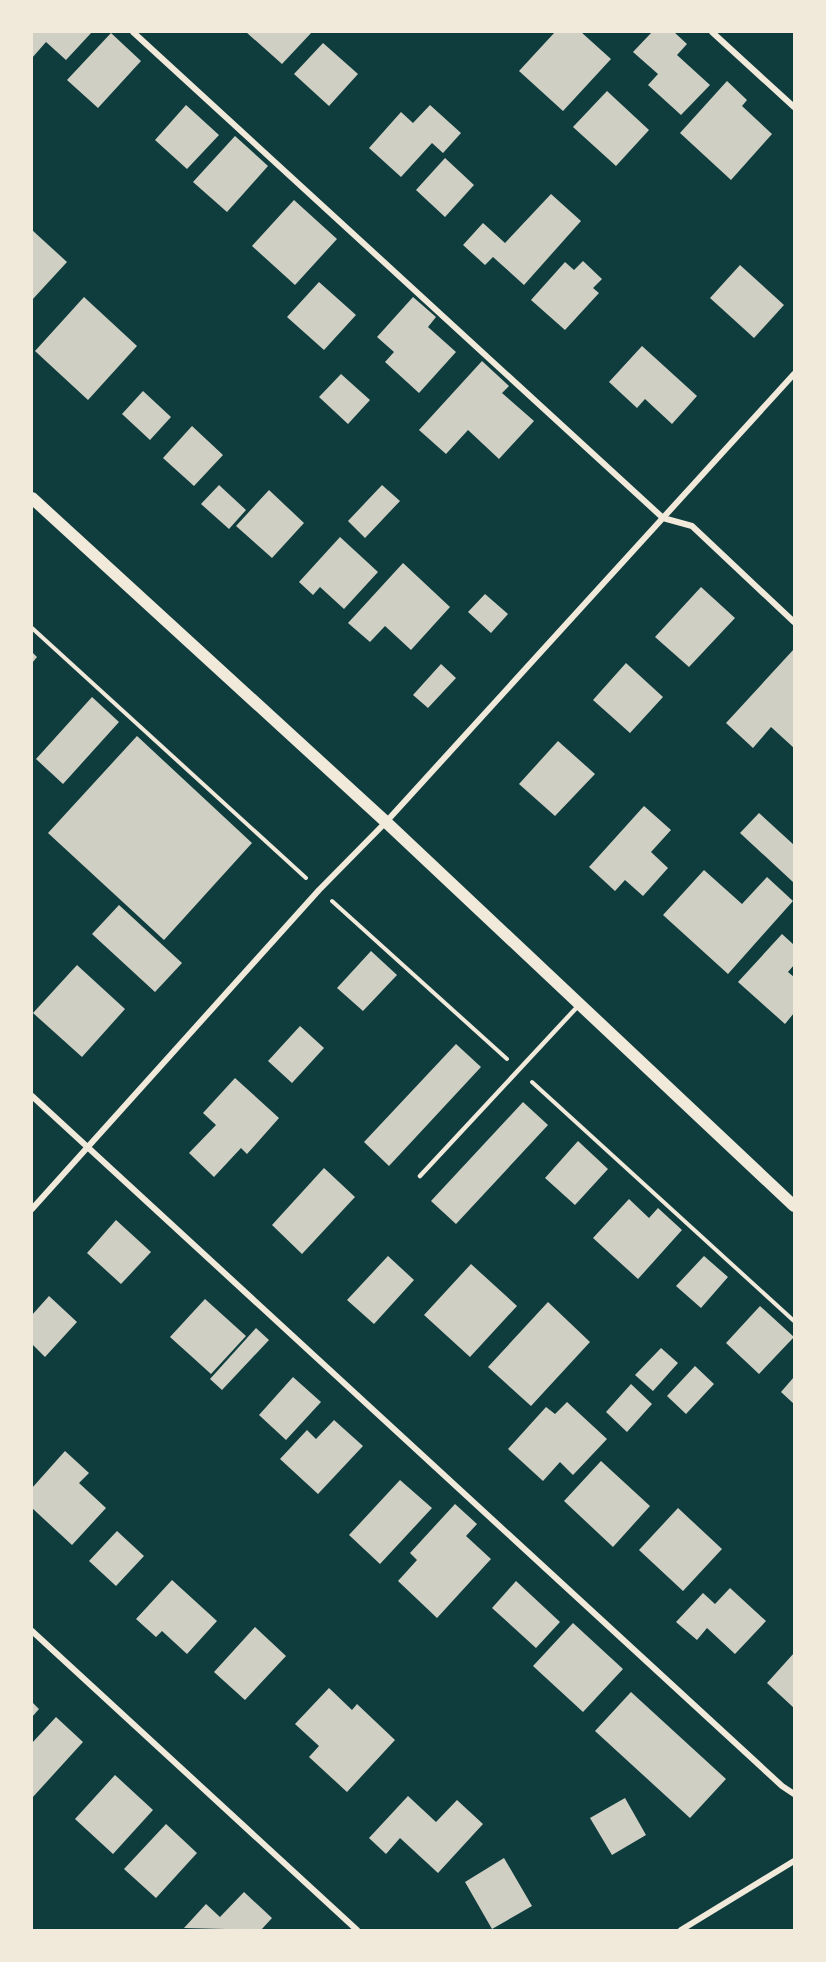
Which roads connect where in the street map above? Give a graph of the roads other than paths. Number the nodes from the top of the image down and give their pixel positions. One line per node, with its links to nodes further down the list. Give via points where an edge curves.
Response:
1 (133, 32): 6 (street)
2 (712, 32): 3 (street)
3 (795, 107)
4 (795, 374): 6 (street)
5 (32, 498): 8 (main road)
6 (663, 518): 7 (street, via 692,526); 8 (street)
7 (795, 622)
8 (386, 822): 9 (main road); 11 (street)
9 (579, 1005): 12 (lane); 13 (main road)
10 (32, 1096): 11 (street)
11 (88, 1148): 14 (street); 16 (street)
12 (420, 1176)
13 (795, 1206)
14 (32, 1209)
15 (32, 1631): 18 (street)
16 (795, 1794)
17 (795, 1861): 19 (street)
18 (357, 1930)
19 (681, 1930)

